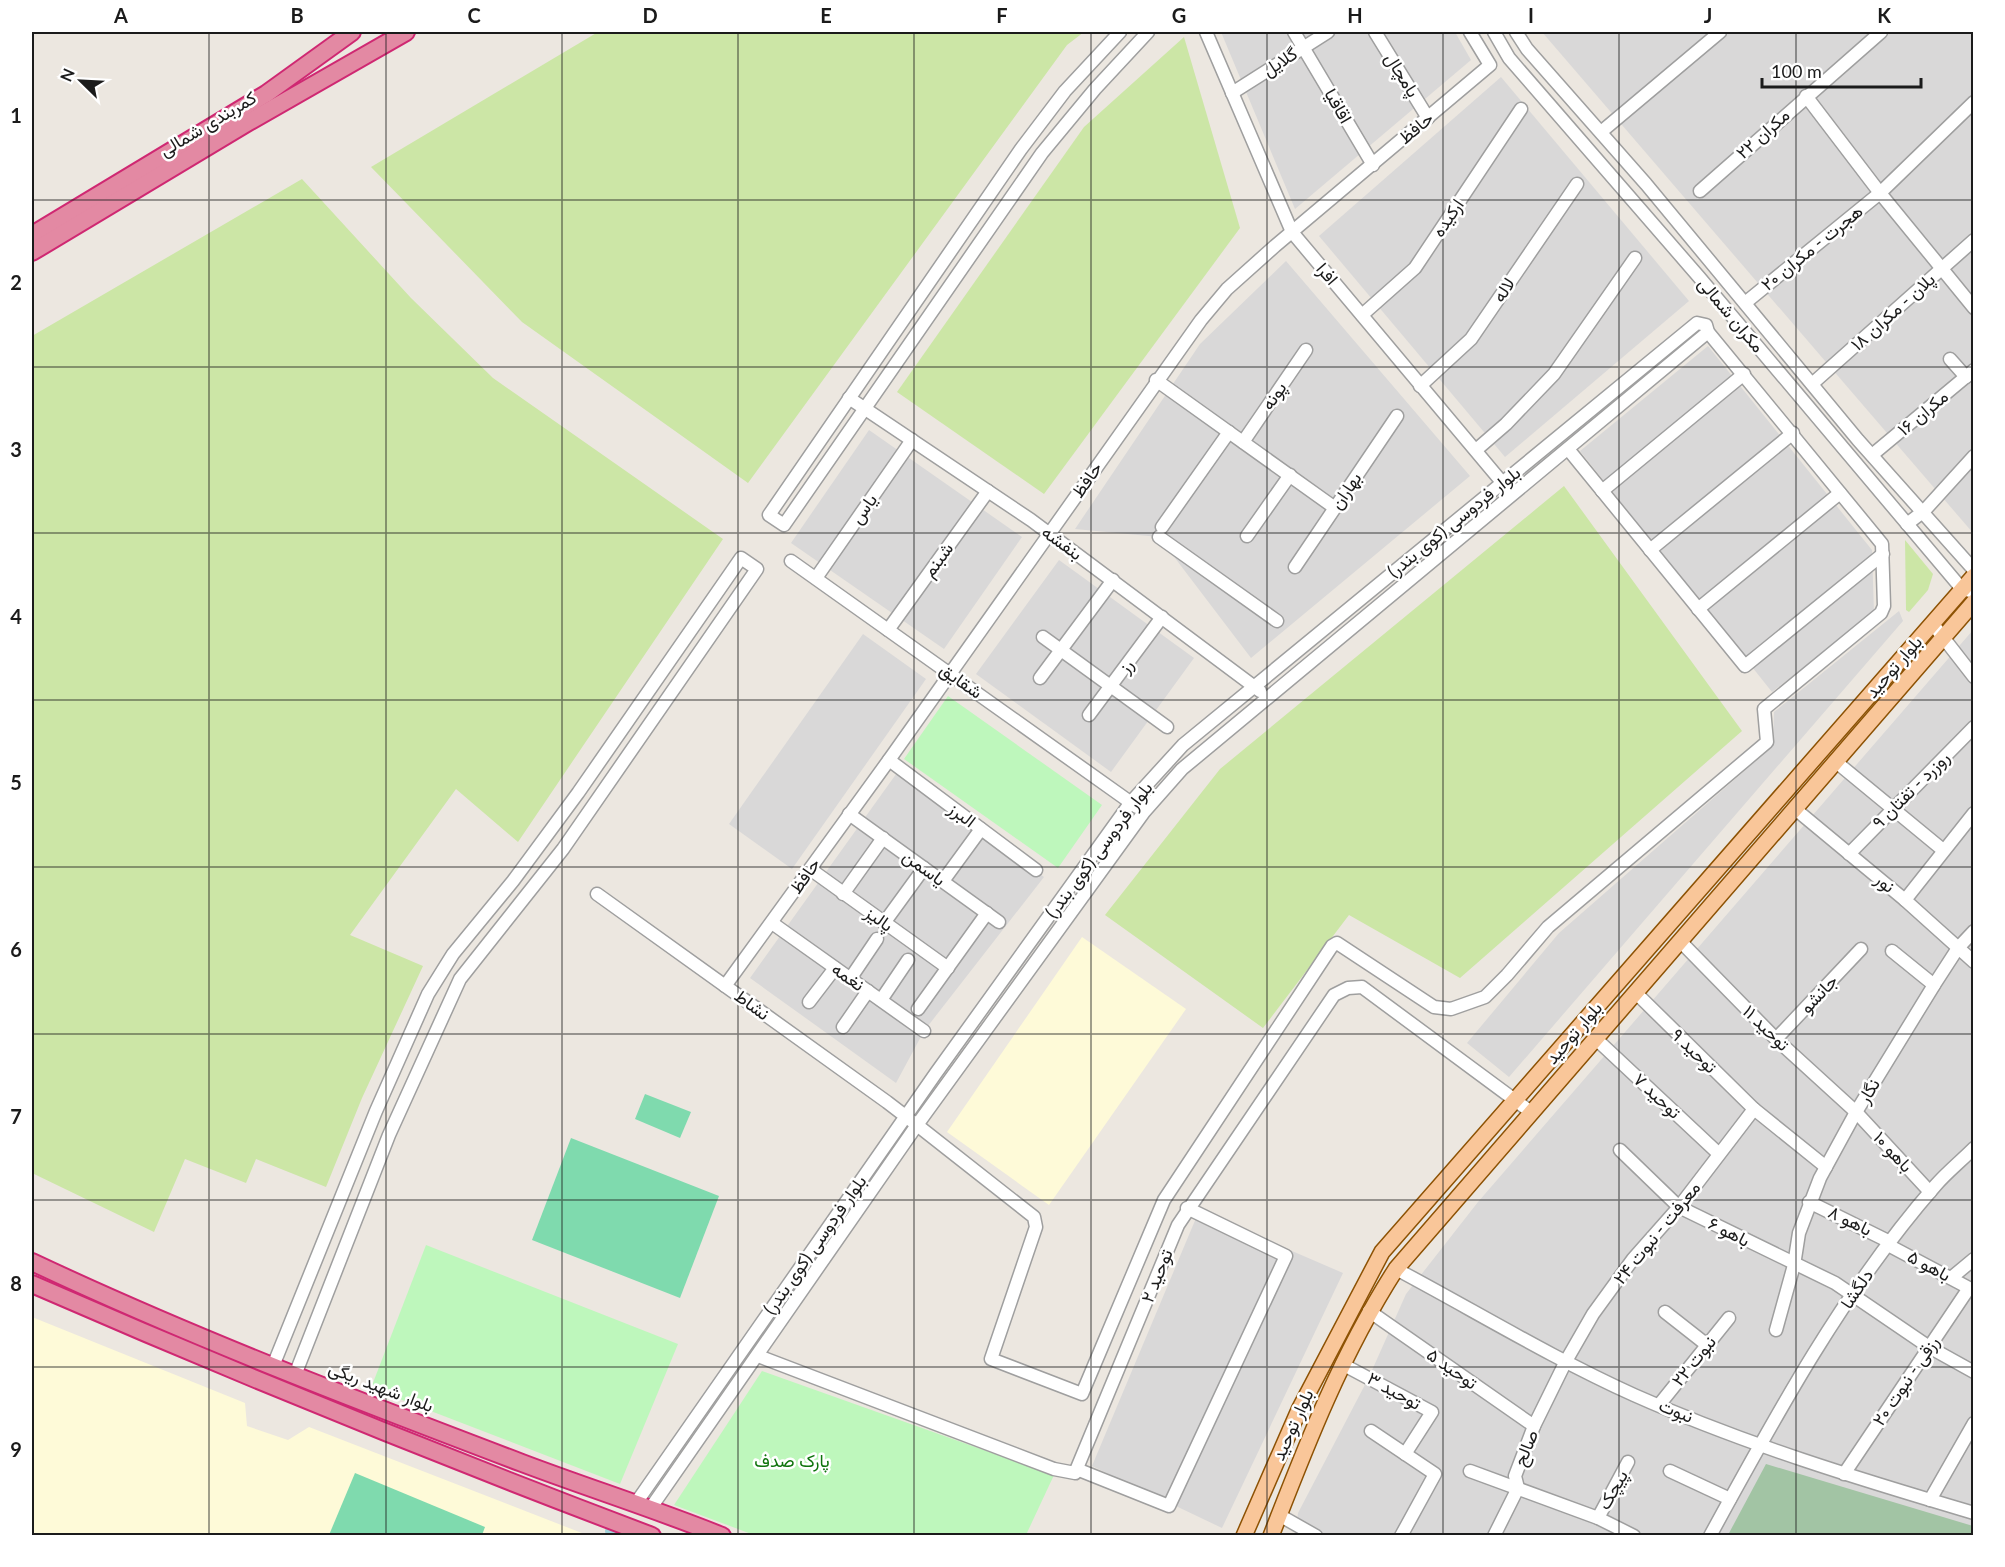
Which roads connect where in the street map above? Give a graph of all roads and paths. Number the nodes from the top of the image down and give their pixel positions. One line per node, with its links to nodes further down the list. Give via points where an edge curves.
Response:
1 (352, 32): 26 (highway, via 266,94)
2 (406, 32): 28 (highway, کمربندی شمالی)
3 (1120, 32): 42 (street, via 1065,91 1021,149)
4 (1148, 32): 43 (street, via 1042,153)
5 (1206, 32): 15 (street, افرا)
6 (1294, 32): 14 (street)
7 (1328, 32): 14 (street, گلایل)
8 (1375, 32): 19 (street, پامچال)
9 (1470, 32): 19 (street, حافظ, via 1490,65)
10 (1494, 32): 61 (street, مکران شمالی, via 1509,58)
11 (1516, 32): 20 (street, مکران شمالی)
12 (1720, 32): 20 (street)
13 (1881, 32): 16 (street, مکران ۲۲)
14 (1304, 47): 15 (street, گلایل); 21 (street, اقاقیا)
15 (1232, 93): 25 (street, افرا)
16 (1806, 96): 23 (street, مکران ۲۲); 24 (street)
17 (1974, 102): 24 (street, هجرت - مکران ۲۰)
18 (1521, 109): 33 (street, ارکیده, via 1414,268)
19 (1428, 118): 21 (street, حافظ)
20 (1601, 132): 31 (street, مکران شمالی)
21 (1373, 165): 25 (street, حافظ)
22 (1577, 184): 41 (street, لاله, via 1471,339)
23 (1700, 191)
24 (1880, 194): 30 (street); 31 (street, هجرت - مکران ۲۰)
25 (1292, 232): 33 (street, افرا); 39 (street, حافظ, via 1227,289)
26 (32, 235)
27 (1974, 240): 30 (street, پلان - مکران ۱۸)
28 (32, 252)
29 (1635, 258): 50 (street, via 1554,374)
30 (1941, 269): 32 (street); 40 (street, پلان - مکران ۱۸)
31 (1745, 303): 40 (street, مکران شمالی)
32 (1974, 309)
33 (1362, 315): 41 (street, افرا)
34 (1708, 332): 38 (street); 49 (street, بلوار فردوسی (کوی بندر)); 54 (street, بلوار فردوسی (کوی بندر), via 1706,325 1697,323)
35 (1305, 350): 48 (street, پونه)
36 (1950, 359): 37 (street)
37 (1970, 373): 51 (street, مکران ۱۶)
38 (1744, 374): 46 (street); 56 (street)
39 (1156, 380): 45 (street); 62 (street, حافظ)
40 (1812, 384): 51 (street, مکران شمالی)
41 (1420, 386): 50 (street, افرا)
42 (849, 398): 43 (street, بنفشه); 43 (street, via 769,515 784,525)
43 (866, 409): 47 (street, بنفشه)
44 (1397, 416): 59 (street, بهاران)
45 (1229, 432): 48 (street); 76 (street, via 1160,532)
46 (1793, 433): 57 (street); 64 (street)
47 (912, 440): 55 (street, بنفشه); 70 (street, یاس)
48 (1243, 442): 53 (street)
49 (1568, 449): 56 (street); 58 (street, بلوار فردوسی (کوی بندر))
50 (1476, 450): 54 (street, افرا)
51 (1872, 455): 60 (street, مکران شمالی)
52 (1974, 456): 60 (street)
53 (1290, 475): 59 (street); 63 (street)
54 (1502, 482): 58 (street, افرا); 86 (street, بلوار فردوسی (کوی بندر))
55 (988, 491): 62 (street, بنفشه); 78 (street, شبنم)
56 (1602, 491): 64 (street)
57 (1840, 493): 65 (street, via 1882,544); 74 (street)
58 (1512, 494): 88 (street, بلوار فردوسی (کوی بندر))
59 (1335, 508): 67 (street, بهاران)
60 (1924, 511): 61 (street); 68 (street, مکران شمالی)
61 (1908, 524): 72 (street, مکران شمالی)
62 (1050, 534): 71 (street, بنفشه); 82 (street, حافظ)
63 (1247, 536)
64 (1650, 550): 74 (street)
65 (1883, 554): 74 (street, via 1745,666); 147 (street, نشاط, via 1883,610 1764,709 1767,742 1548,927 1485,997 1451,1009 1434,1007 1337,943 1332,946 1164,1200 1082,1394 991,1359 1036,1223 1034,1217)
66 (791, 561): 70 (street, شقایق)
67 (1295, 567)
68 (1974, 570)
69 (1974, 576): 72 (main road, بلوار توحید)
70 (816, 578): 78 (street, شقایق)
71 (1113, 580): 75 (street, بنفشه); 81 (street)
72 (1968, 591): 77 (main road, بلوار توحید)
73 (1974, 602): 80 (main road, بلوار توحید)
74 (1698, 609)
75 (1162, 617): 85 (street, رز); 86 (street, بنفشه)
76 (1277, 621)
77 (1932, 623): 80 (street); 142 (main road, بلوار توحید)
78 (888, 630): 82 (street, شقایق)
79 (1043, 637): 81 (street)
80 (1943, 637): 83 (street); 94 (main road, بلوار توحید)
81 (1061, 650): 84 (street); 85 (street)
82 (950, 674): 93 (street, حافظ); 95 (street, شقایق)
83 (1974, 677)
84 (1040, 678)
85 (1111, 686): 90 (street, رز); 91 (street)
86 (1255, 686): 88 (street, بنفشه); 95 (street, بلوار فردوسی (کوی بندر), via 1183,745)
87 (647, 693): 89 (street); 89 (street, via 741,558 757,569); 133 (street, via 578,794 453,954)
88 (1268, 697): 98 (street, بلوار فردوسی (کوی بندر), via 1182,769)
89 (661, 706): 136 (street, via 563,849 472,963)
90 (1089, 715)
91 (1167, 727)
92 (1974, 727): 97 (street, روزرد - تفتان ۹)
93 (889, 760): 100 (street, حافظ); 101 (street, البرز)
94 (1835, 761): 96 (main road, بلوار توحید); 97 (street)
95 (1131, 802): 98 (street, شقایق); 123 (street, بلوار فردوسی (کوی بندر))
96 (1794, 808): 104 (street, نور); 118 (main road, بلوار توحید)
97 (1892, 808): 103 (street); 104 (street, روزرد - تفتان ۹)
98 (1144, 812): 127 (street, بلوار فردوسی (کوی بندر))
99 (1974, 813): 103 (street)
100 (849, 814): 102 (street, یاسمن); 106 (street, حافظ)
101 (981, 829): 107 (street, البرز); 108 (street)
102 (883, 838): 105 (street, یاسمن); 110 (street)
103 (1943, 850): 111 (street)
104 (1850, 854): 111 (street, نور)
105 (924, 868): 108 (street, یاسمن); 115 (street)
106 (810, 869): 110 (street, پالیز); 114 (street, حافظ)
107 (1036, 870)
108 (943, 881): 112 (street, یاسمن)
109 (597, 894): 130 (street, نشاط)
110 (843, 894): 115 (street, پالیز)
111 (1905, 900): 119 (street, نور)
112 (987, 913): 113 (street, یاسمن); 126 (street)
113 (999, 922)
114 (771, 923): 125 (street, نغمه); 130 (street, حافظ)
115 (884, 923): 126 (street, پالیز)
116 (1974, 931): 119 (street, نگار)
117 (877, 939): 128 (street)
118 (1680, 941): 132 (main road, بلوار توحید); 141 (street, توحید ۱۱)
119 (1958, 948): 124 (street, نور); 129 (street, نگار)
120 (1861, 949): 141 (street, جانشو)
121 (1892, 951): 129 (street)
122 (908, 960): 134 (street)
123 (1016, 962): 127 (street); 146 (street, بلوار فردوسی (کوی بندر))
124 (1974, 962)
125 (835, 968): 128 (street, نغمه); 135 (street)
126 (948, 968): 137 (street)
127 (1028, 972): 147 (street, بلوار فردوسی (کوی بندر))
128 (850, 979): 131 (street, نغمه)
129 (1934, 985): 145 (street, نگار)
130 (725, 986): 146 (street, نشاط)
131 (868, 991): 134 (street, نغمه); 138 (street)
132 (1635, 992): 140 (main road, بلوار توحید); 143 (street, توحید ۹)
133 (428, 994): 136 (street); 169 (street)
134 (881, 1000): 139 (street, نغمه)
135 (809, 1002)
136 (447, 1004): 170 (street, via 389,1135)
137 (918, 1008)
138 (843, 1028)
139 (924, 1031)
140 (1595, 1038): 144 (main road, بلوار توحید); 150 (street, توحید ۷)
141 (1776, 1039): 145 (street, توحید ۱۱)
142 (1515, 1100): 144 (street, توحید ۲); 155 (street, توحید ۲, via 1372,993 1362,987 1348,988 1334,995); 201 (main road, بلوار توحید, via 1376,1262 1299,1410)
143 (1754, 1109): 150 (street, معرفت - نبوت ۲۴); 151 (street, توحید ۹)
144 (1531, 1112): 160 (main road, بلوار توحید)
145 (1856, 1112): 151 (street, نگار); 152 (street, باهو ۱۰)
146 (906, 1117): 147 (street, نشاط); 178 (street, بلوار فردوسی (کوی بندر))
147 (917, 1125): 173 (street, بلوار فردوسی (کوی بندر))
148 (1620, 1150): 154 (street, باهو ۶)
149 (1972, 1152): 152 (street, دلگشا)
150 (1719, 1154): 154 (street, معرفت - نبوت ۲۴)
151 (1826, 1167): 153 (street, نگار)
152 (1930, 1192): 156 (street, دلگشا)
153 (1809, 1202): 156 (street, باهو ۸); 159 (street, نگار)
154 (1679, 1207): 159 (street, باهو ۶); 174 (street, معرفت - نبوت ۲۴, via 1633,1259 1593,1314)
155 (1187, 1208): 188 (street, توحید ۲); 188 (street, via 1286,1256 1169,1506)
156 (1889, 1244): 161 (street, باهو ۵); 164 (street, دلگشا)
157 (1974, 1260): 161 (street)
158 (32, 1262): 176 (highway, بلوار شهید ریگی, via 125,1306)
159 (1794, 1265): 164 (street, باهو ۶); 168 (street, نگار)
160 (1396, 1269): 165 (main road, بلوار توحید); 174 (street, نبوت)
161 (1951, 1278): 163 (street, باهو ۵)
162 (32, 1284): 199 (highway, via 279,1389)
163 (1969, 1288): 172 (street, رزقی - نبوت ۲۰)
164 (1853, 1293): 172 (street, باهو ۶); 185 (street, دلگشا)
165 (1369, 1311): 175 (main road, بلوار توحید); 183 (street, توحید ۵)
166 (1665, 1312): 171 (street)
167 (1729, 1318): 171 (street, نبوت ۲۲)
168 (1776, 1330)
169 (286, 1337): 170 (street); 176 (street)
170 (305, 1345): 179 (street)
171 (1707, 1345): 181 (street, نبوت ۲۲)
172 (1929, 1347): 177 (street, باهو ۶); 191 (street, رزقی - نبوت ۲۰)
173 (758, 1356): 180 (street, بلوار فردوسی (کوی بندر)); 188 (street, via 1054,1469 1075,1473)
174 (1566, 1361): 181 (street, نبوت); 183 (street, صالح)
175 (1342, 1364): 186 (street, توحید ۳, via 1432,1412); 197 (main road, بلوار توحید)
176 (273, 1366): 179 (highway, بلوار شهید ریگی)
177 (1974, 1372)
178 (724, 1374): 180 (street); 195 (street, بلوار فردوسی (کوی بندر), via 647,1486)
179 (295, 1375): 195 (highway, بلوار شهید ریگی, via 524,1464)
180 (738, 1384): 195 (street, بلوار فردوسی (کوی بندر))
181 (1659, 1404): 185 (street, نبوت)
182 (1974, 1423): 194 (street)
183 (1534, 1426): 192 (street, صالح, via 1515,1476)
184 (1371, 1431): 186 (street)
185 (1759, 1445): 191 (street, نبوت); 193 (street, دلگشا)
186 (1404, 1454): 204 (street, via 1436,1474)
187 (1628, 1462): 198 (street, پیچک)
188 (1079, 1470)
189 (1470, 1471): 192 (street)
190 (1670, 1471): 193 (street)
191 (1844, 1474): 194 (street, نبوت)
192 (1518, 1488): 198 (street); 205 (street, صالح)
193 (1730, 1499): 207 (street, دلگشا)
194 (1930, 1500): 196 (street, نبوت)
195 (648, 1502): 200 (highway, بلوار شهید ریگی)
196 (1974, 1513)
197 (1279, 1515): 202 (main road, بلوار توحید); 203 (street)
198 (1598, 1518): 206 (street)
199 (652, 1536)
200 (722, 1536)
201 (1245, 1536)
202 (1271, 1536)
203 (1316, 1536)
204 (1401, 1536)
205 (1494, 1536)
206 (1634, 1536)
207 (1710, 1536)

